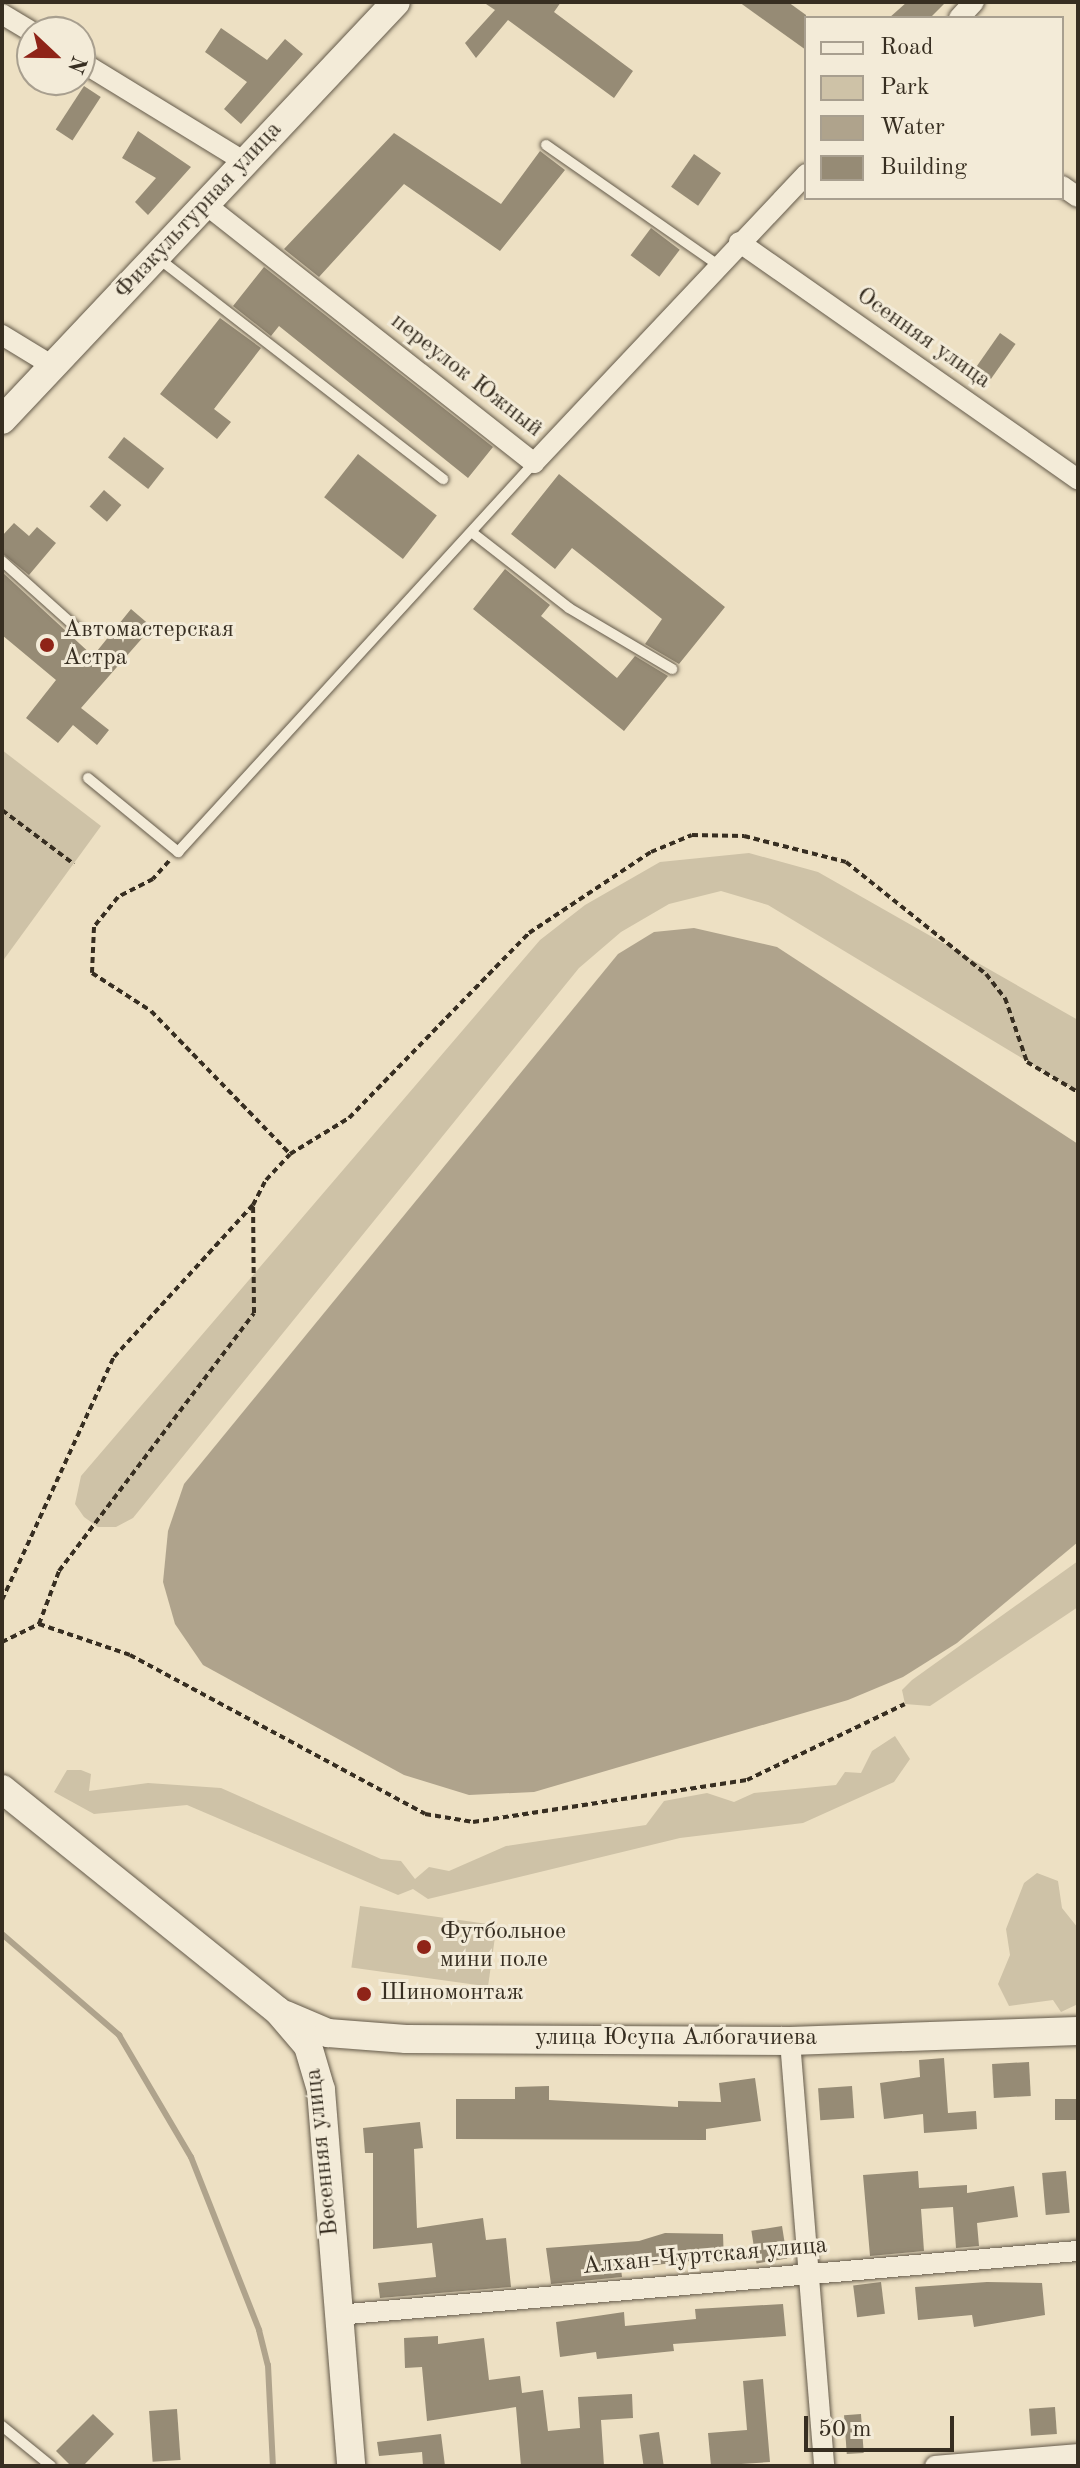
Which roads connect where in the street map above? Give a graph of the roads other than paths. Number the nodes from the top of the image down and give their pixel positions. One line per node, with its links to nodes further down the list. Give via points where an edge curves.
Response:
1 (396, 2): 4 (street, Физкультурная улица)
2 (96, 71): 4 (street)
3 (546, 145): 9 (lane)
4 (245, 162): 6 (street, Физкультурная улица)
5 (804, 176): 7 (street, переулок Южный)
6 (205, 204): 8 (street, Физкультурная улица); 13 (street, переулок Южный)
7 (739, 242): 9 (street, переулок Южный); 15 (street, Осенняя улица)
8 (156, 256): 11 (street, Физкультурная улица); 14 (lane)
9 (718, 265): 13 (street, переулок Южный)
10 (2, 335): 11 (street)
11 (53, 366): 12 (street, Физкультурная улица)
12 (2, 420)
13 (534, 463): 16 (lane)
14 (443, 479)
15 (1078, 479)
16 (474, 534): 19 (lane, via 569,608); 20 (lane, via 178,852)
17 (2, 561): 18 (lane)
18 (79, 630)
19 (672, 669)
20 (88, 778)
21 (2, 1789): 22 (street, Весенняя улица)
22 (278, 2011): 24 (street, улица Юсупа Албогачиева, via 317,2030 367,2037); 27 (street, Весенняя улица, via 308,2046 317,2070)
23 (1078, 2031): 24 (street, улица Юсупа Албогачиева)
24 (790, 2041): 26 (street)
25 (1078, 2251): 26 (street, Алхан-Чуртская улица)
26 (811, 2274): 27 (street, Алхан-Чуртская улица); 32 (street)
27 (337, 2315): 31 (street, Весенняя улица)
28 (2, 2426): 30 (lane)
29 (1078, 2454): 33 (street)
30 (51, 2466)
31 (351, 2466)
32 (824, 2466)
33 (935, 2466)

